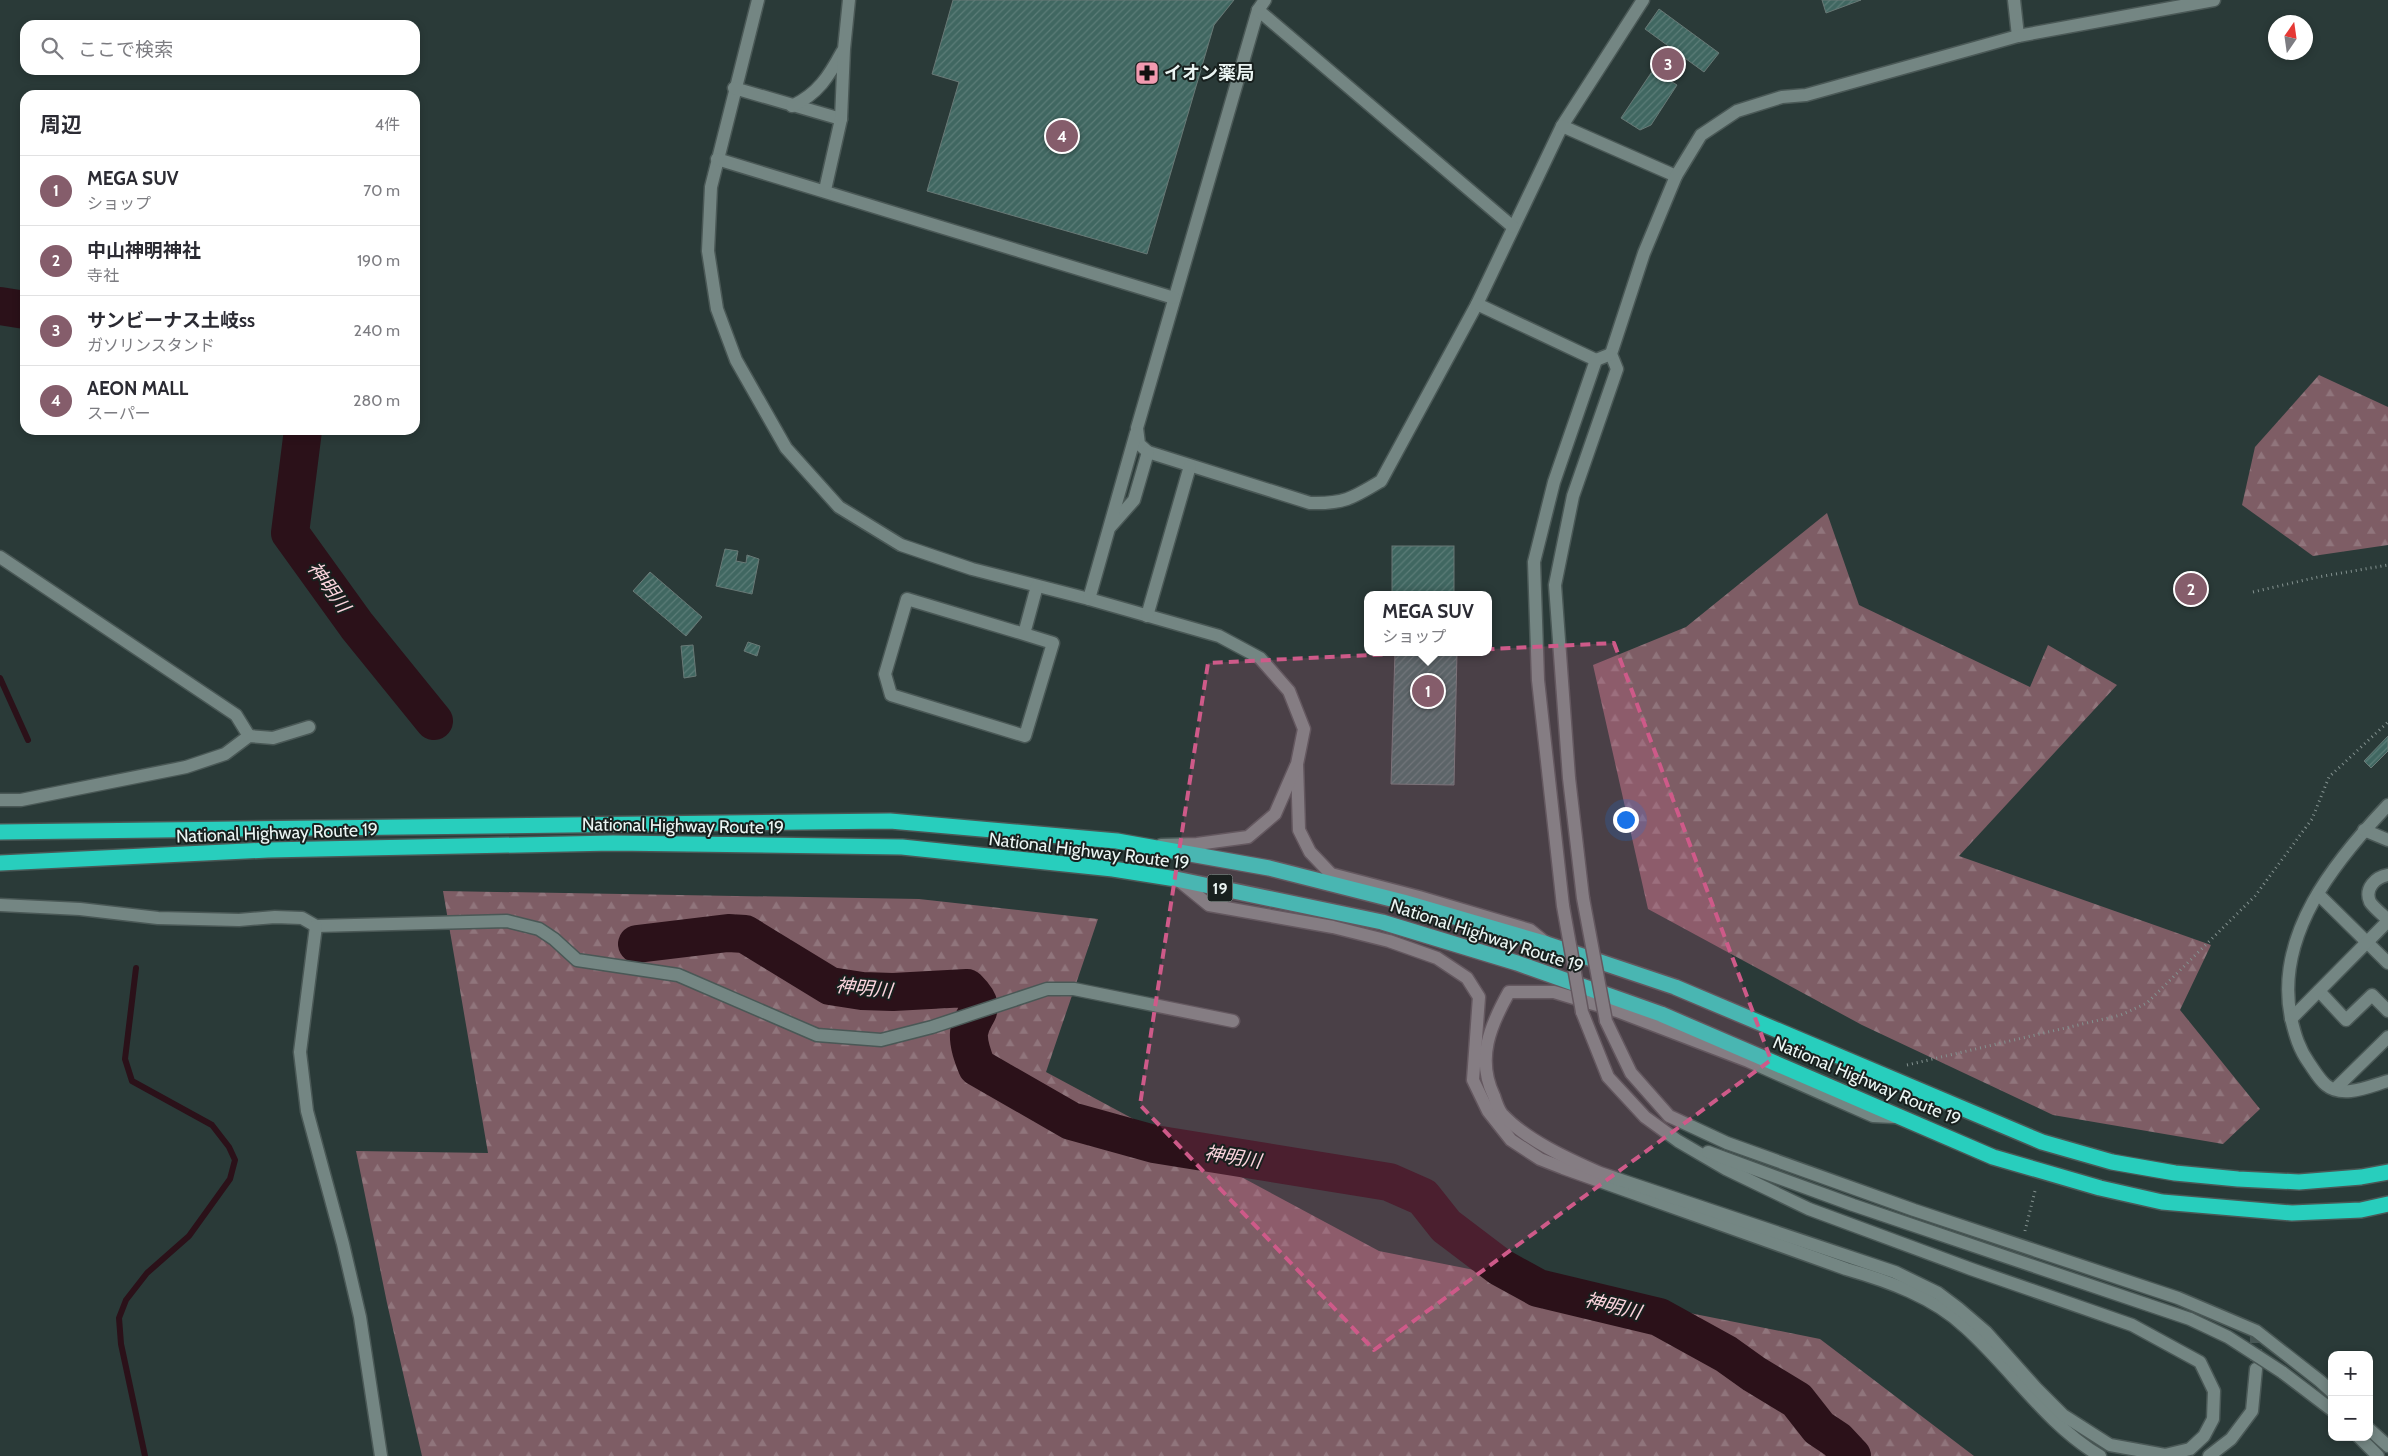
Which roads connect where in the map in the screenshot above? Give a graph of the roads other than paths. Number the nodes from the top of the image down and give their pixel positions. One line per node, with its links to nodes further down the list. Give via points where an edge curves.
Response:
1 (758, 0): 9 (street)
2 (849, 0): 8 (street)
3 (1643, 0): 12 (street)
4 (2014, 0): 7 (street)
5 (2214, 0): 7 (street)
6 (1262, 5): 16 (street); 17 (street)
7 (2018, 36): 14 (street, via 1737,111 1701,135)
8 (844, 50): 10 (street, via 828,78 807,99); 11 (street)
9 (734, 88): 10 (street); 13 (street)
10 (792, 106): 11 (street)
11 (841, 119): 15 (street)
12 (1562, 126): 14 (street); 16 (street)
13 (717, 158): 15 (street); 26 (street, via 711,187 708,251 717,309 736,360 786,448 840,507 901,545)
14 (1676, 176): 19 (street, via 1644,253)
15 (825, 190): 17 (street)
16 (1513, 227): 18 (street)
17 (1174, 298): 21 (street)
18 (1477, 304): 20 (street); 23 (street, via 1381,481 1355,498 1334,504 1310,503)
19 (1611, 354): 20 (street); 61 (street, bridge, via 1617,369 1572,496 1555,586 1569,778 1583,898 1606,1021 1632,1072 1668,1116 1727,1143 1914,1210 2178,1298 2256,1331)
20 (1596, 360): 57 (street, bridge, via 1554,482 1534,562 1538,680 1563,906 1582,1012 1608,1077 1645,1117)
21 (1137, 428): 22 (street, via 1140,444); 24 (street)
22 (1148, 452): 23 (street); 24 (street, via 1134,500)
23 (1190, 466): 28 (street)
24 (1108, 530): 27 (street)
25 (0, 557): 31 (street, via 236,715)
26 (1037, 586): 27 (street); 29 (street)
27 (1088, 599): 28 (street)
28 (1147, 616): 32 (street, via 1219,636 1260,658 1289,691 1304,729)
29 (1024, 634): 29 (street, via 1053,643 1025,736 891,695 884,674 908,599)
30 (309, 727): 31 (street, via 273,738)
31 (249, 736): 33 (street, via 225,754 186,767 21,800)
32 (1297, 764): 38 (street, via 1275,814 1248,837 1197,844); 46 (street, via 1299,830 1310,852 1331,874 1530,930)
33 (0, 800)
34 (2388, 805): 35 (street)
35 (2364, 830): 37 (street); 42 (street, via 2352,842)
36 (0, 832): 38 (highway, National Highway Route 19 / 19, via 890,821)
37 (2388, 840)
38 (1148, 845): 46 (highway, National Highway Route 19 / 19, via 1269,868 1403,902)
39 (0, 863): 41 (highway, National Highway Route 19 / 19, via 268,850 633,843 902,848)
40 (2388, 874): 44 (street, via 2376,879 2369,894 2370,902)
41 (1176, 879): 56 (highway, National Highway Route 19 / 19, via 1382,922 1517,963 1661,1014); 67 (street, via 1209,905 1342,929 1389,941 1444,963 1467,978 1479,997 1473,1080 1488,1110 1511,1140 1540,1159 1563,1168 1882,1279 1924,1299 1965,1327 2058,1427)
42 (2318, 894): 47 (street); 51 (street, via 2297,936 2289,971 2287,997)
43 (0, 904): 45 (street, via 158,918 302,918)
44 (2388, 920): 47 (street)
45 (316, 926): 52 (street, via 507,921 539,929 577,960 678,975 817,1035 881,1040 932,1027 1047,989 1074,989); 66 (street, via 300,1052 307,1111 360,1317)
46 (1546, 944): 58 (highway, National Highway Route 19 / 19, via 1674,988 2042,1142 2112,1162 2175,1173 2298,1182)
47 (2367, 944): 48 (street); 49 (street)
48 (2388, 963)
49 (2319, 991): 50 (street, via 2346,1020 2372,995); 51 (street)
50 (2388, 1011)
51 (2292, 1019): 55 (street, via 2302,1053 2326,1085)
52 (1233, 1021)
53 (2388, 1037): 55 (street)
54 (2388, 1081): 55 (street, via 2350,1091)
55 (2335, 1089)
56 (1906, 1118): 57 (street, via 1873,1116 1748,1061 1617,1011 1554,992 1510,992 1494,1017 1484,1063 1489,1086 1502,1113 1565,1158 1600,1173 1895,1272 1938,1293 1986,1332 2063,1415 2110,1445 2165,1455 2190,1449 2204,1436 2213,1419 2214,1391 2200,1362 2132,1325 1809,1209 1726,1169); 59 (highway, National Highway Route 19 / 19, via 1993,1157 2162,1202 2292,1213 2361,1210)
57 (1678, 1141): 62 (street, bridge, via 1853,1205 2190,1319 2228,1337)
58 (2388, 1172)
59 (2388, 1204)
60 (2256, 1369): 68 (street, via 2252,1411 2231,1439)
61 (2328, 1388)
62 (2328, 1407)
63 (2373, 1433): 65 (street)
64 (2364, 1441): 69 (street)
65 (2388, 1446)
66 (381, 1456)
67 (2100, 1456)
68 (2209, 1456)
69 (2378, 1456)

